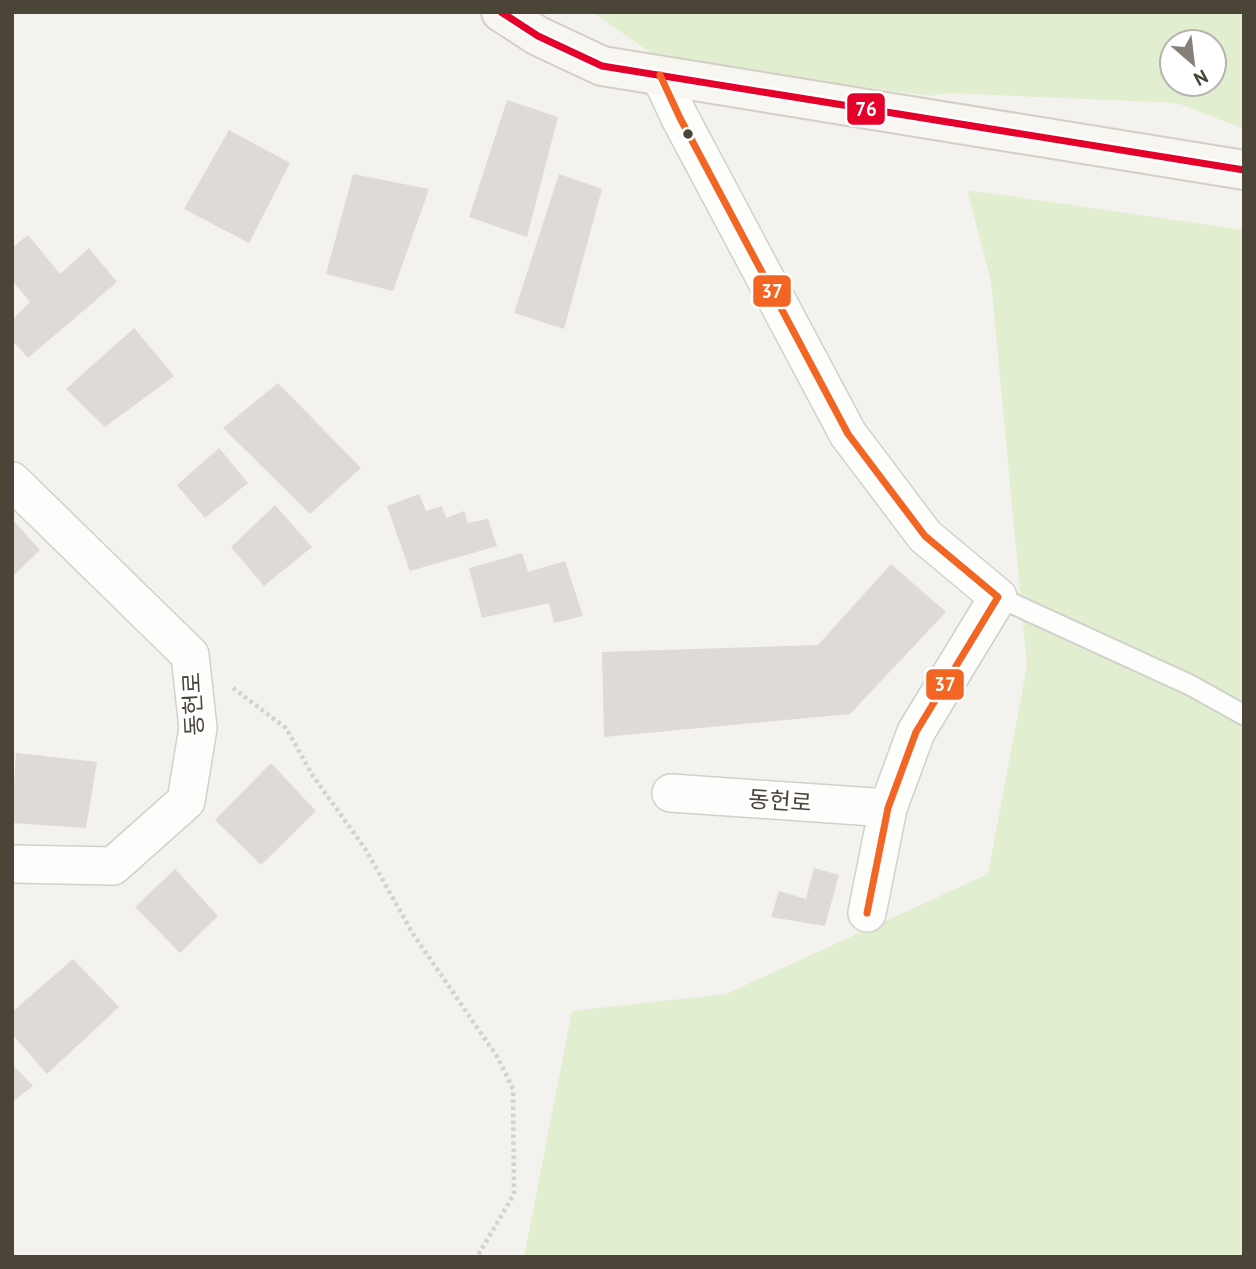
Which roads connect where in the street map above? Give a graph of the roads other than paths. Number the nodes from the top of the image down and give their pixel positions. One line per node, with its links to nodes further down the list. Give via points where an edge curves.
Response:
1 (501, 12): 2 (street, via 538,36 602,66)
2 (660, 75): 3 (street); 5 (street, via 848,434 925,536)
3 (1244, 170)
4 (12, 481): 9 (street, 동헌로, via 190,655 198,728 186,802 113,866)
5 (998, 597): 6 (lane, via 1190,685); 8 (street, via 916,732)
6 (1244, 715)
7 (671, 793): 8 (street, 동헌로)
8 (888, 808): 10 (street)
9 (12, 864)
10 (867, 913)

